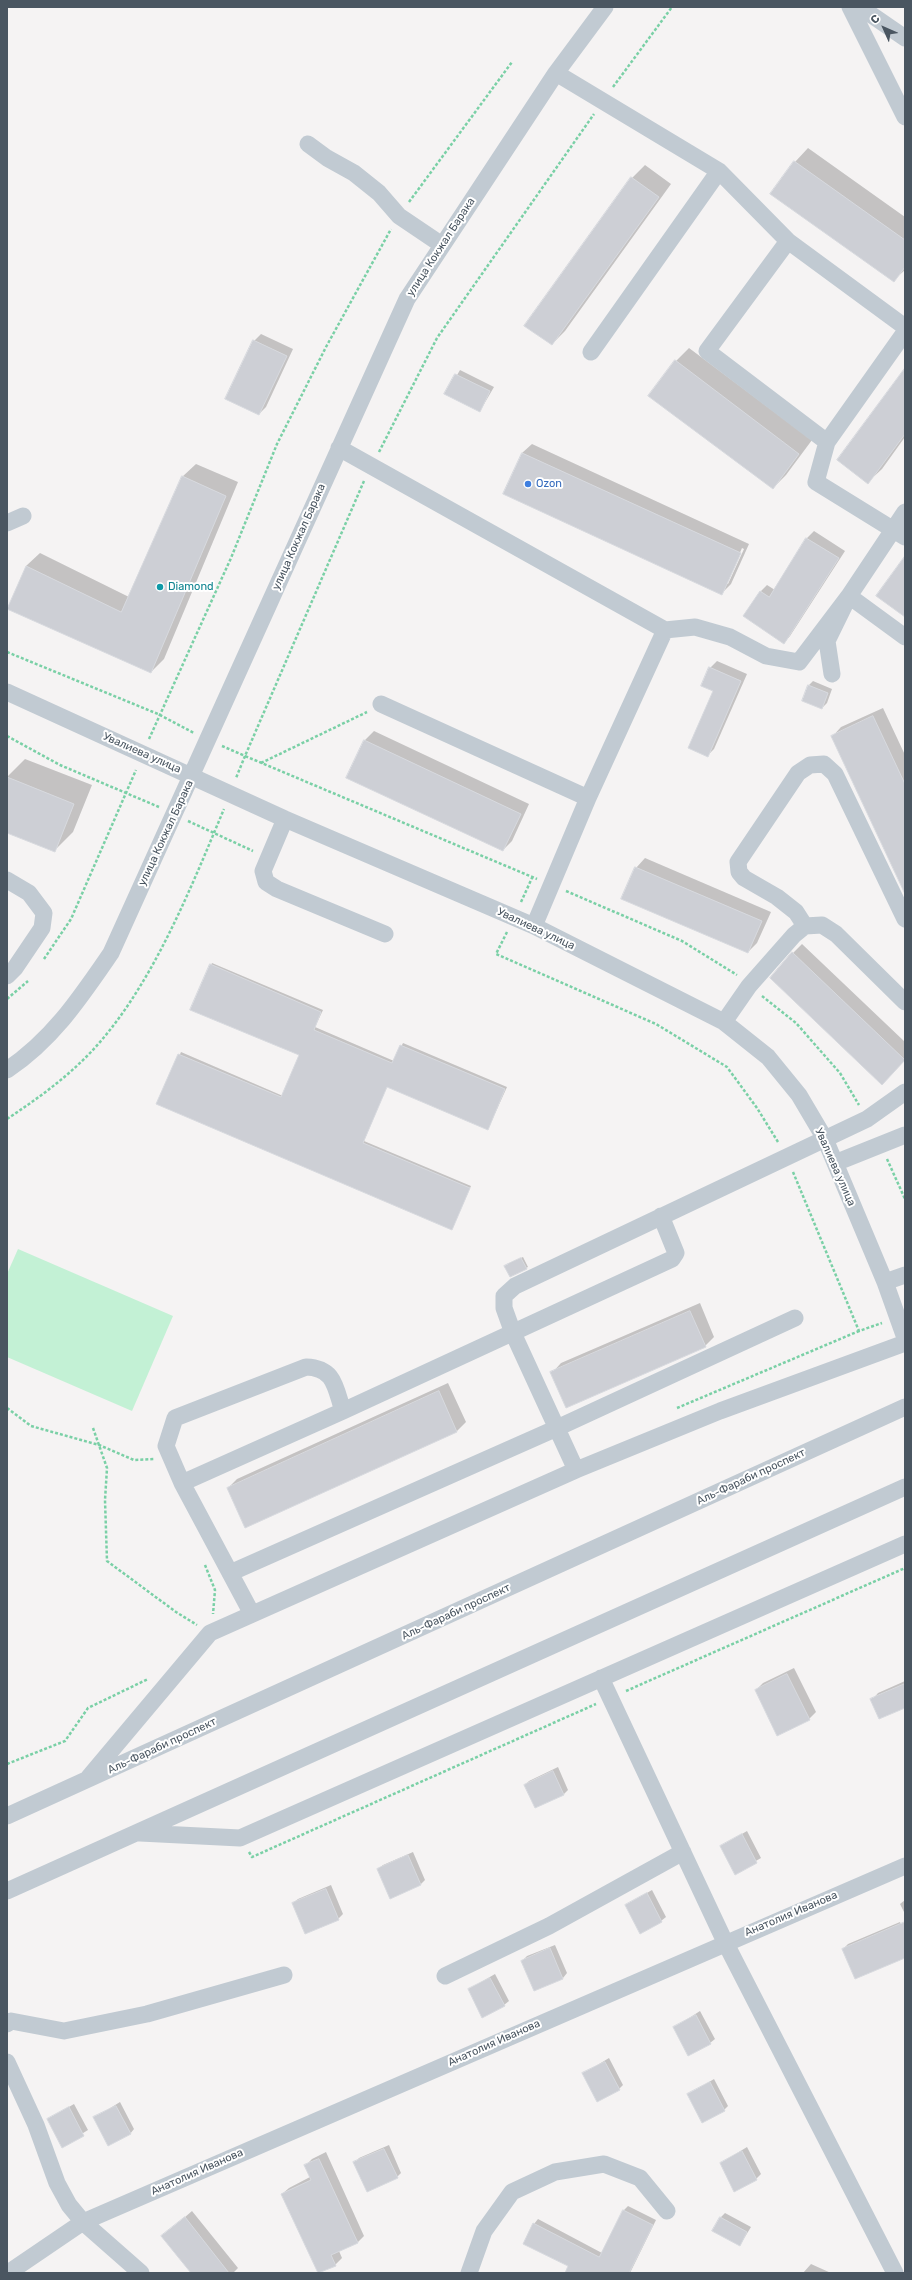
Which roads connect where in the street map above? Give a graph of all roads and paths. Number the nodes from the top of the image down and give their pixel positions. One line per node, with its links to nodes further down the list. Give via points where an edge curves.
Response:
1 (605, 7): 7 (street, улица Кокжал Барака)
2 (672, 7): 8 (path)
3 (850, 7): 9 (street)
4 (860, 7): 5 (street)
5 (905, 38)
6 (512, 62): 12 (path)
7 (556, 73): 8 (street); 14 (street, улица Кокжал Барака)
8 (603, 101): 11 (street); 20 (path, via 437,338)
9 (905, 117)
10 (308, 144): 12 (street, via 354,173 379,193)
11 (719, 171): 13 (street); 17 (street)
12 (399, 216): 14 (street); 32 (path, via 330,340 277,444 231,558 158,714)
13 (788, 241): 15 (street); 18 (street, via 707,351)
14 (442, 245): 19 (street, улица Кокжал Барака, via 407,299)
15 (905, 327)
16 (905, 332): 18 (street)
17 (591, 352)
18 (827, 442): 24 (street, via 816,482)
19 (340, 448): 20 (street); 34 (street, улица Кокжал Барака)
20 (371, 466): 26 (street); 33 (path, via 245,756)
21 (905, 512): 24 (street)
22 (23, 516): 23 (street)
23 (7, 523)
24 (900, 533): 25 (street)
25 (849, 596): 26 (street, via 799,662 766,656 730,637 695,627); 27 (street); 28 (street, via 827,641)
26 (664, 630): 36 (street)
27 (905, 637)
28 (832, 674)
29 (7, 692): 32 (street, Увалиева улица)
30 (381, 704): 33 (path); 36 (street)
31 (7, 736): 35 (path, via 60,765)
32 (143, 755): 34 (street, Увалиева улица); 35 (path)
33 (261, 763): 40 (path)
34 (192, 775): 37 (street, улица Кокжал Барака); 38 (street, Увалиева улица)
35 (125, 793): 37 (path); 48 (path, via 71,919)
36 (588, 798): 42 (street)
37 (174, 814): 39 (path); 55 (street, улица Кокжал Барака, via 111,953 70,1013 25,1058)
38 (285, 819): 39 (street); 43 (street, Увалиева улица)
39 (269, 858): 47 (street, via 263,871 266,882 277,889)
40 (532, 877): 42 (path); 43 (path)
41 (7, 880): 49 (street, via 29,893 44,913 42,928)
42 (550, 884): 45 (street); 51 (path, via 682,941 740,976)
43 (515, 918): 45 (street, Увалиева улица); 61 (path, via 496,954 656,1024 727,1067 757,1108)
44 (905, 919): 46 (street, via 835,774 824,764 810,766 798,773 738,862 739,872 744,878 777,897 796,912)
45 (534, 926): 54 (street, Увалиева улица)
46 (805, 926): 51 (street); 53 (street, via 822,925 836,934)
47 (385, 934)
48 (42, 961)
49 (7, 976)
50 (29, 979): 52 (path)
51 (749, 986): 54 (street); 57 (path, via 796,1023 836,1068)
52 (7, 999)
53 (905, 1002)
54 (724, 1022): 59 (street, Увалиева улица, via 768,1057 799,1095)
55 (7, 1070)
56 (905, 1092): 57 (street)
57 (867, 1119): 59 (street)
58 (905, 1135): 60 (street)
59 (824, 1139): 61 (street); 62 (street, Увалиева улица)
60 (881, 1144): 62 (street); 63 (path)
61 (786, 1157): 64 (street); 68 (path, via 859,1331)
62 (835, 1163): 66 (street, Увалиева улица)
63 (905, 1199)
64 (661, 1216): 69 (street, via 515,1286 504,1296 504,1308); 69 (street, via 674,1245 676,1253 672,1260)
65 (905, 1275): 66 (street)
66 (886, 1282): 68 (street, Увалиева улица)
67 (795, 1318): 76 (street)
68 (897, 1318): 70 (street, Увалиева улица)
69 (514, 1333): 74 (street); 76 (street)
70 (905, 1338)
71 (905, 1343): 79 (street, via 720,1411)
72 (905, 1407): 92 (street, Аль-Фараби проспект)
73 (7, 1408): 77 (path, via 31,1426)
74 (344, 1411): 78 (street, via 331,1377 320,1368 306,1367 175,1418 166,1446); 80 (street)
75 (93, 1428): 77 (path)
76 (557, 1428): 79 (street); 85 (street)
77 (99, 1445): 78 (path, via 134,1460); 87 (path, via 107,1468 107,1561 176,1612)
78 (171, 1458): 80 (street)
79 (576, 1470): 86 (street)
80 (182, 1482): 85 (street)
81 (905, 1488): 94 (street)
82 (905, 1544): 89 (street)
83 (204, 1562): 87 (path, via 216,1590)
84 (905, 1568): 90 (path)
85 (230, 1573): 86 (street)
86 (252, 1614): 87 (street)
87 (210, 1633): 92 (street)
88 (151, 1678): 91 (path, via 88,1708 65,1741)
89 (601, 1678): 90 (street); 95 (street)
90 (611, 1698): 95 (path, via 252,1857); 96 (street)
91 (7, 1764)
92 (85, 1781): 93 (street, Аль-Фараби проспект)
93 (7, 1816)
94 (136, 1833): 95 (street); 98 (street)
95 (240, 1838)
96 (683, 1852): 99 (street); 101 (street, via 549,1926)
97 (905, 1866): 99 (street, Анатолия Иванова)
98 (7, 1891)
99 (725, 1942): 105 (street, Анатолия Иванова); 110 (street)
100 (284, 1975): 102 (street, via 147,2014 64,2031 11,2021)
101 (444, 1976)
102 (7, 2024)
103 (7, 2062): 105 (street, via 36,2125 57,2183 69,2205)
104 (667, 2211): 109 (street, via 640,2178 604,2164 555,2172 512,2192 484,2231)
105 (84, 2222): 107 (street, Анатолия Иванова); 108 (street)
106 (905, 2269): 111 (street)
107 (8, 2273)
108 (141, 2273)
109 (468, 2273)
110 (895, 2273)
111 (904, 2273)

